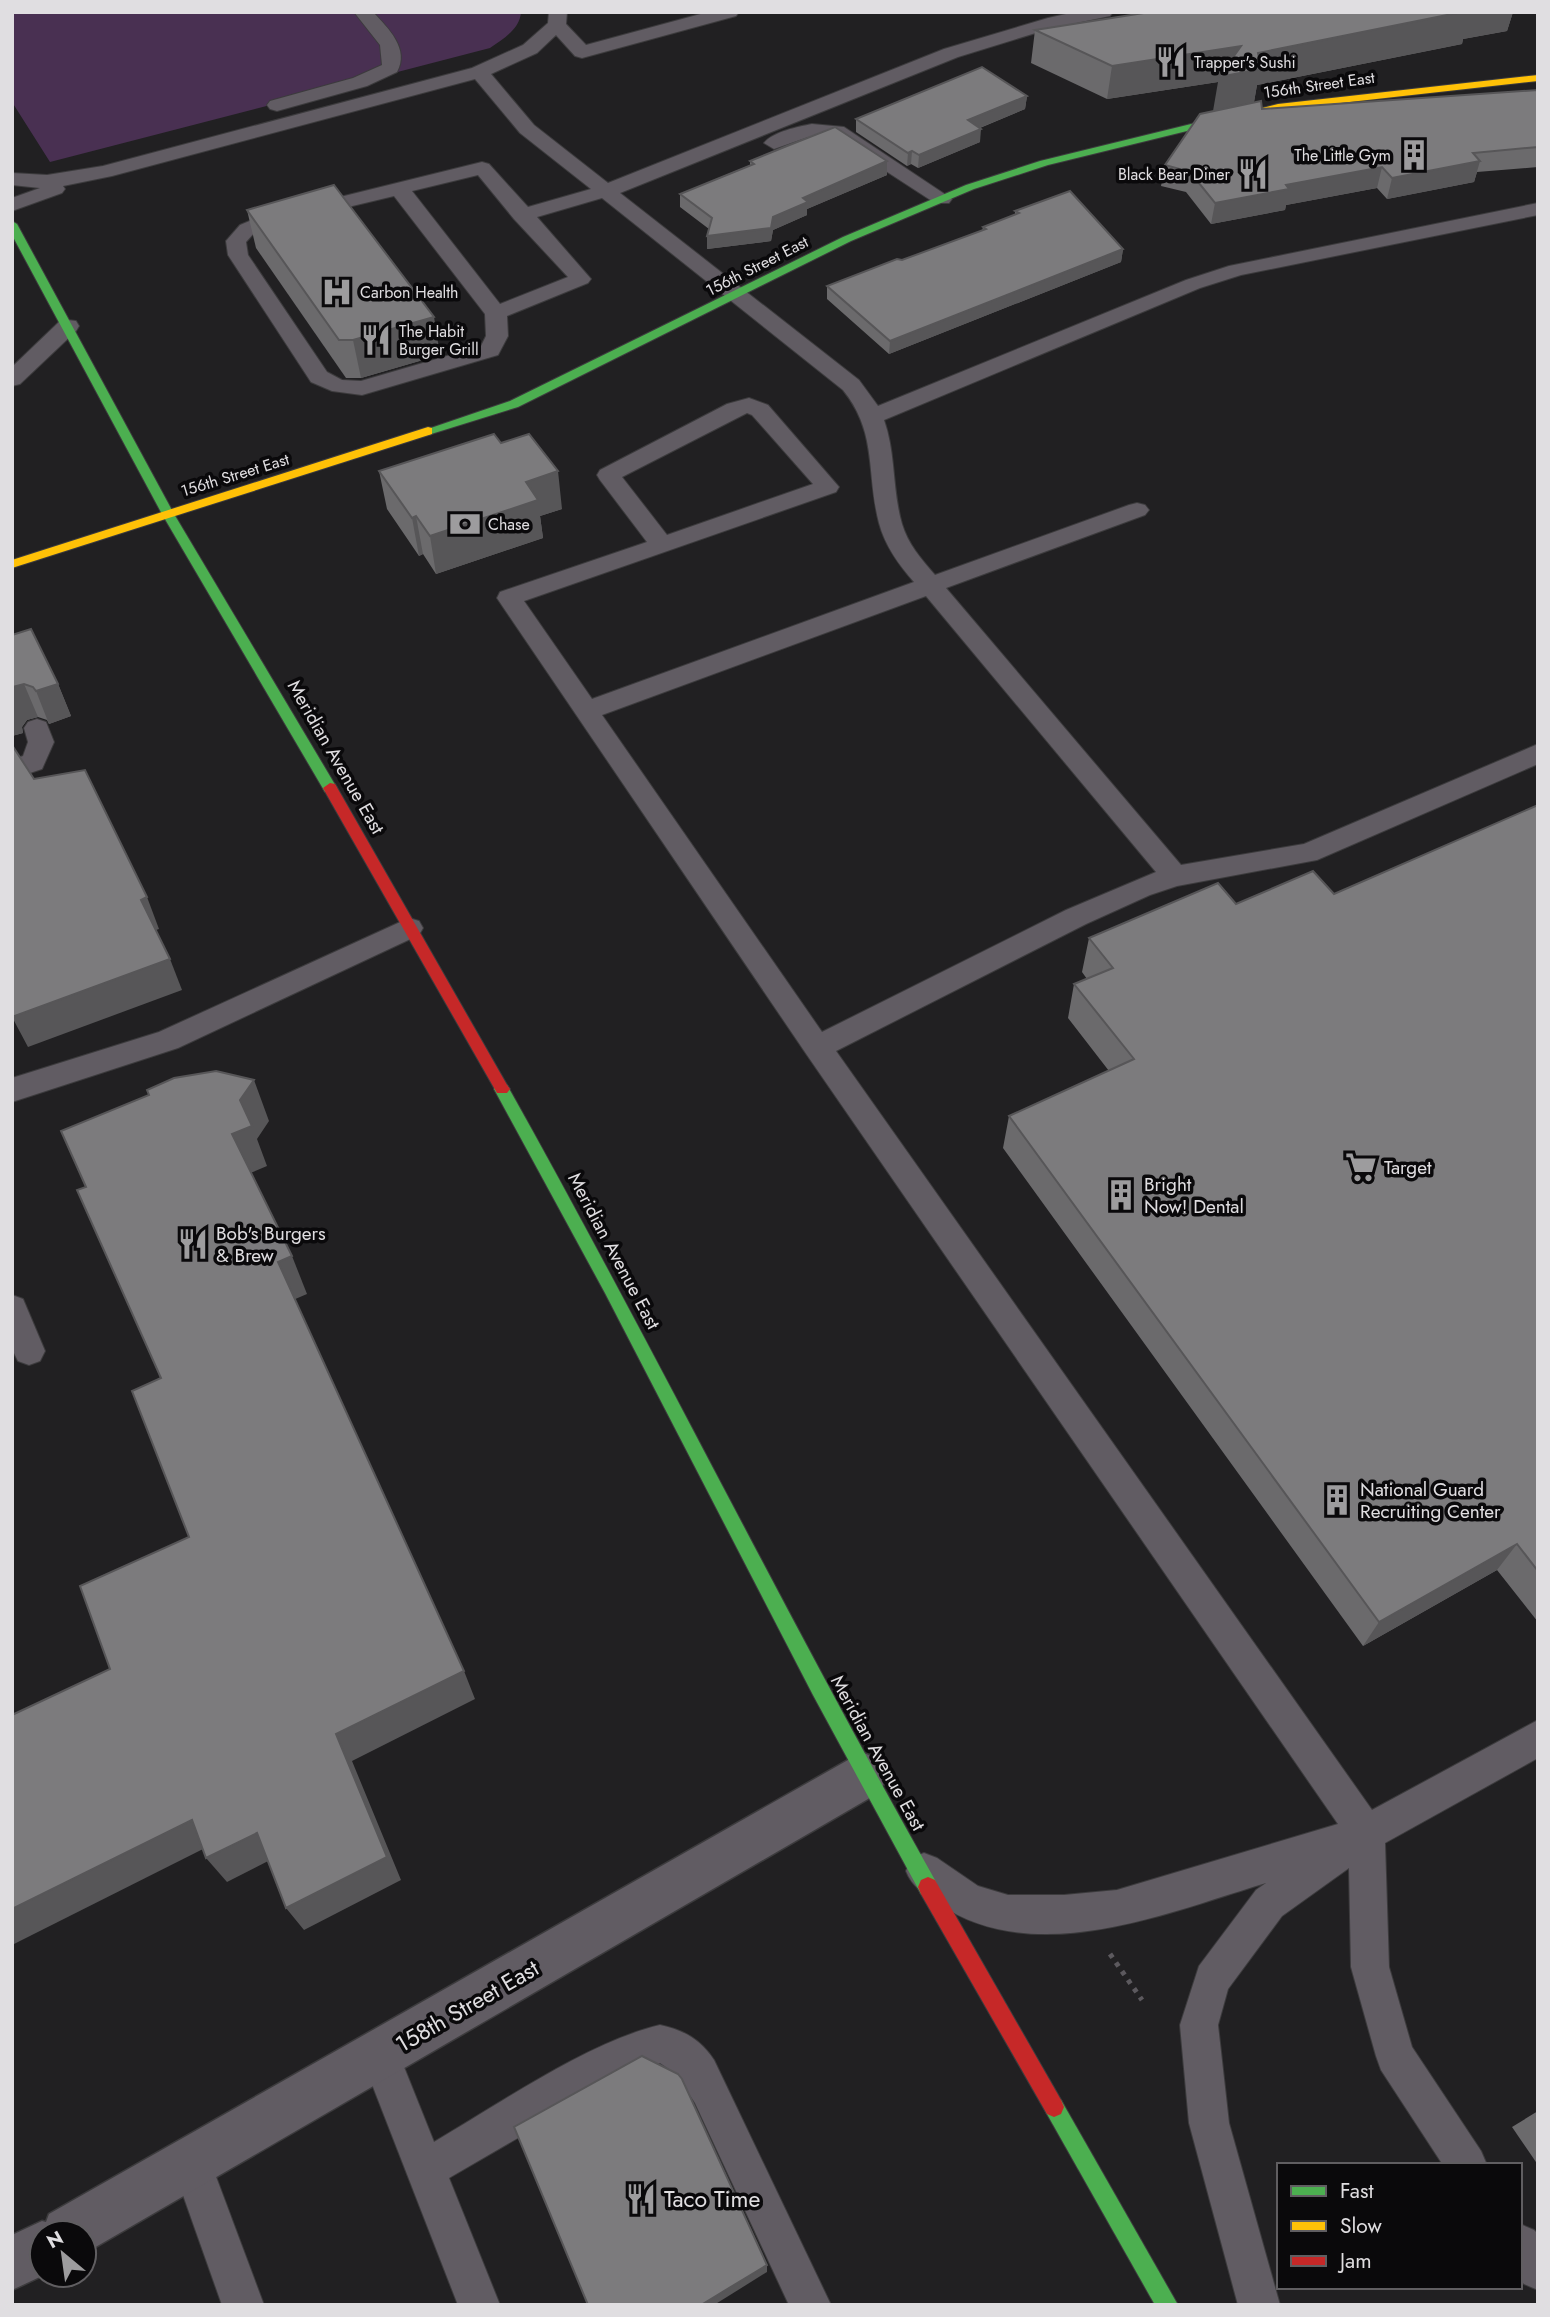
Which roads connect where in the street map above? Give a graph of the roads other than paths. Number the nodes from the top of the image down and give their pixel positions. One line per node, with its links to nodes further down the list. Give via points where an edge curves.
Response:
1 (363, 12): 7 (lane, via 393,53 390,68 360,82)
2 (730, 12): 4 (lane, via 582,52)
3 (1104, 12): 9 (lane, via 1048,23 951,52)
4 (557, 18): 5 (lane, via 530,49)
5 (479, 72): 10 (lane); 13 (lane, via 527,129)
6 (1538, 78): 14 (main road, 156th Street East, via 1278,107 1044,163)
7 (255, 111)
8 (164, 136): 11 (lane)
9 (676, 161): 13 (lane); 14 (lane, via 717,164 823,128 837,131)
10 (105, 172): 11 (lane, via 62,181); 15 (lane)
11 (12, 179)
12 (398, 187): 17 (lane, via 482,168); 20 (lane); 20 (lane, via 266,221 247,229 236,241 238,255 318,377 346,389 362,388 490,350 497,336)
13 (606, 191): 17 (lane); 19 (lane)
14 (942, 199): 19 (main road, 156th Street East, via 847,239)
15 (12, 205)
16 (1538, 209): 23 (lane, via 1236,270)
17 (521, 215): 20 (lane, via 581,279)
18 (12, 225): 21 (main road, Meridian Avenue East)
19 (738, 295): 23 (lane, via 851,384); 25 (main road, 156th Street East, via 514,404)
20 (496, 313)
21 (68, 326): 22 (lane); 25 (main road, Meridian Avenue East)
22 (12, 379)
23 (874, 416): 28 (lane, via 889,520 906,557)
24 (1137, 510): 28 (lane)
25 (168, 514): 27 (main road, 156th Street East); 34 (main road, Meridian Avenue East)
26 (662, 545): 26 (lane, via 608,475 735,409 749,405 760,410 828,487); 29 (lane, via 509,598)
27 (12, 564)
28 (929, 586): 29 (lane); 33 (lane)
29 (586, 711): 35 (lane)
30 (37, 728): 32 (lane, via 41,742 33,762)
31 (1538, 753): 33 (lane, via 1308,853)
32 (12, 770)
33 (1175, 876): 35 (lane, via 1076,917)
34 (409, 928): 36 (lane, via 167,1040); 40 (main road, Meridian Avenue East, via 578,1223)
35 (817, 1047): 41 (lane)
36 (12, 1090)
37 (12, 1309): 38 (lane)
38 (29, 1351)
39 (1538, 1738): 41 (lane)
40 (864, 1776): 42 (main road, Meridian Avenue East); 43 (street, 158th Street East)
41 (1366, 1833): 42 (lane, via 1117,1909 1064,1914 1008,1914 968,1901); 44 (lane, via 1370,1966 1395,2056); 56 (lane, via 1269,1903 1212,1979 1199,2025 1209,2123)
42 (918, 1866): 55 (main road, Meridian Avenue East)
43 (380, 2056): 45 (street, 158th Street East); 46 (lane)
44 (1466, 2163)
45 (192, 2164): 47 (street, 158th Street East); 52 (lane)
46 (425, 2170): 53 (lane); 54 (lane, via 620,2057 658,2044 678,2049 692,2060 709,2089)
47 (93, 2219)
48 (1522, 2247): 51 (lane)
49 (28, 2255): 50 (street)
50 (12, 2264)
51 (1538, 2270)
52 (243, 2305)
53 (479, 2305)
54 (810, 2305)
55 (1167, 2305)
56 (1259, 2305)

